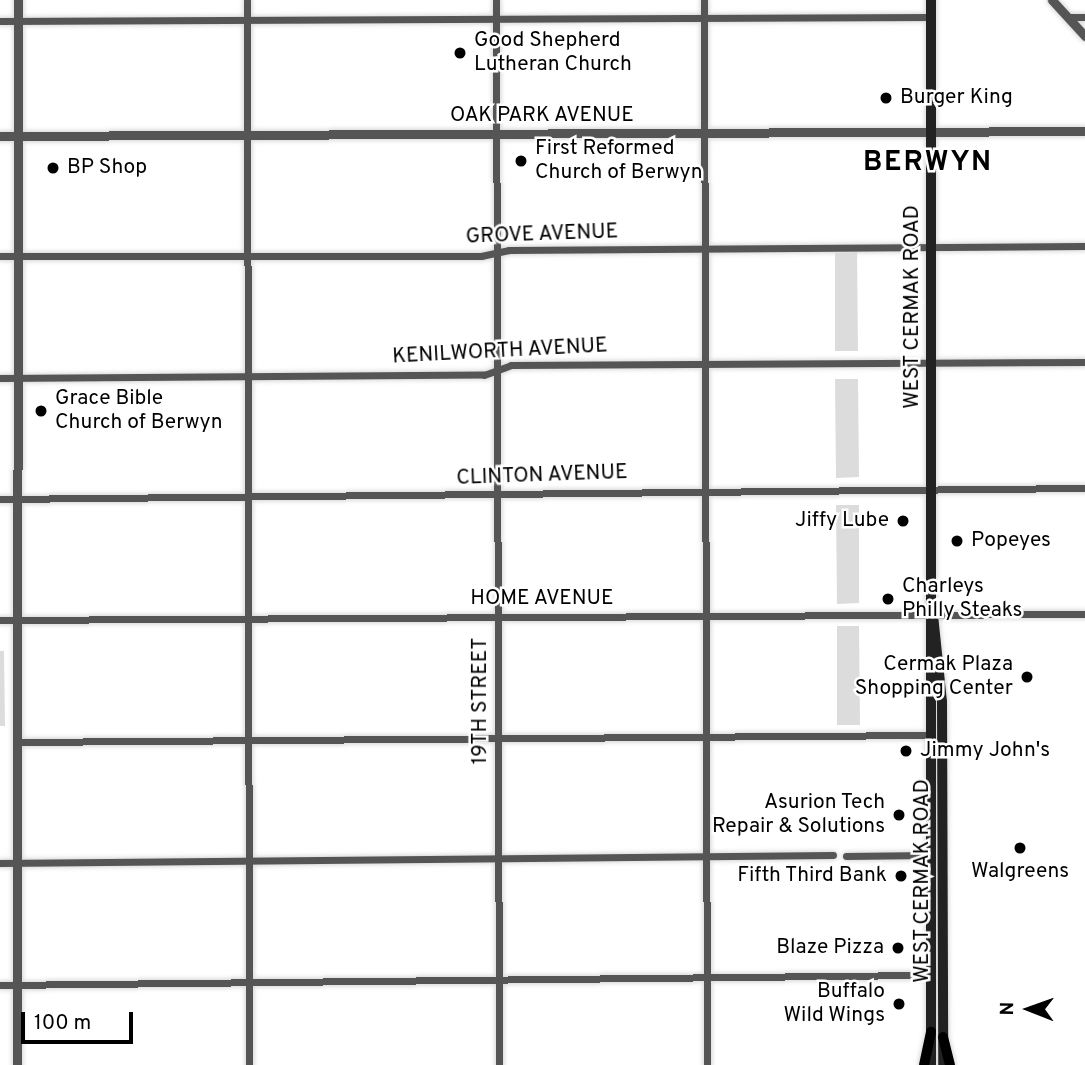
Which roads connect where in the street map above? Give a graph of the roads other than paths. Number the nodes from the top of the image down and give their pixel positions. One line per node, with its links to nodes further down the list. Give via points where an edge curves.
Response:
1 (18, 0): 14 (street)
2 (247, 0): 12 (street)
3 (496, 0): 11 (street, 19TH STREET)
4 (704, 0): 9 (street)
5 (931, 0): 10 (main road, WEST CERMAK ROAD)
6 (1052, 0): 7 (street)
7 (1068, 17): 8 (street); 15 (street)
8 (1085, 17)
9 (704, 18): 10 (street); 11 (street); 18 (street)
10 (931, 18): 17 (main road, WEST CERMAK ROAD)
11 (496, 19): 12 (street); 19 (street, 19TH STREET)
12 (247, 20): 14 (street); 20 (street)
13 (0, 21): 14 (street)
14 (18, 21): 22 (street)
15 (1085, 36)
16 (1085, 131): 17 (street, OAK PARK AVENUE)
17 (931, 132): 18 (street, OAK PARK AVENUE); 25 (main road, WEST CERMAK ROAD)
18 (704, 133): 19 (street, OAK PARK AVENUE); 24 (street)
19 (497, 134): 20 (street, OAK PARK AVENUE); 26 (street, 19TH STREET)
20 (247, 135): 22 (street, OAK PARK AVENUE); 29 (street)
21 (0, 136): 22 (street, OAK PARK AVENUE)
22 (18, 136): 28 (street)
23 (1085, 246): 25 (street, GROVE AVENUE)
24 (704, 247): 25 (street, GROVE AVENUE); 26 (street, GROVE AVENUE); 32 (street)
25 (932, 247): 30 (main road, WEST CERMAK ROAD)
26 (497, 253): 29 (street, GROVE AVENUE); 33 (street, 19TH STREET)
27 (0, 256): 28 (street, GROVE AVENUE)
28 (18, 256): 29 (street, GROVE AVENUE); 36 (street)
29 (247, 256): 34 (street)
30 (932, 362): 31 (street, KENILWORTH AVENUE); 32 (street, KENILWORTH AVENUE); 38 (main road, WEST CERMAK ROAD)
31 (1085, 362)
32 (705, 363): 33 (street, KENILWORTH AVENUE, via 511,365); 39 (street)
33 (497, 370): 34 (street, KENILWORTH AVENUE, via 484,375); 40 (street, 19TH STREET)
34 (247, 377): 36 (street, KENILWORTH AVENUE); 41 (street)
35 (0, 378): 36 (street, KENILWORTH AVENUE)
36 (18, 378): 43 (street)
37 (1085, 488): 38 (street, CLINTON AVENUE)
38 (933, 489): 39 (street, CLINTON AVENUE); 44 (main road, WEST CERMAK ROAD)
39 (705, 490): 40 (street, CLINTON AVENUE); 46 (street)
40 (498, 494): 41 (street, CLINTON AVENUE); 47 (street, 19TH STREET)
41 (248, 498): 43 (street, CLINTON AVENUE); 48 (street)
42 (0, 499): 43 (street, CLINTON AVENUE)
43 (19, 499): 50 (street)
44 (933, 614): 45 (street, HOME AVENUE); 46 (street, HOME AVENUE); 51 (main road, WEST CERMAK ROAD, via 929,626); 71 (main road, WEST CERMAK ROAD, via 942,702)
45 (1085, 614)
46 (706, 616): 47 (street, HOME AVENUE); 52 (street)
47 (498, 617): 48 (street, HOME AVENUE); 53 (street, 19TH STREET)
48 (248, 618): 50 (street, HOME AVENUE); 54 (street)
49 (0, 620): 50 (street, HOME AVENUE)
50 (19, 620): 55 (street)
51 (929, 735): 52 (street); 57 (main road, WEST CERMAK ROAD)
52 (706, 737): 53 (street); 59 (street)
53 (498, 738): 54 (street); 60 (street, 19TH STREET)
54 (248, 740): 55 (street); 61 (street)
55 (19, 742): 63 (street)
56 (833, 855): 59 (street)
57 (929, 855): 58 (street); 64 (main road, WEST CERMAK ROAD)
58 (846, 856)
59 (706, 857): 60 (street); 65 (street)
60 (499, 859): 61 (street); 66 (street, 19TH STREET)
61 (248, 861): 63 (street); 67 (street)
62 (0, 863): 63 (street)
63 (19, 863): 69 (street)
64 (930, 975): 65 (street); 70 (main road, WEST CERMAK ROAD)
65 (707, 977): 66 (street); 75 (street)
66 (499, 980): 67 (street); 74 (street, 19TH STREET)
67 (248, 982): 69 (street); 73 (street)
68 (0, 985): 69 (street)
69 (19, 985): 72 (street)
70 (931, 1032): 76 (main road); 77 (main road, WEST CERMAK ROAD)
71 (943, 1037): 78 (main road, WEST CERMAK ROAD); 79 (main road)
72 (17, 1065)
73 (249, 1065)
74 (499, 1065)
75 (707, 1065)
76 (925, 1065)
77 (931, 1065)
78 (943, 1065)
79 (950, 1065)

